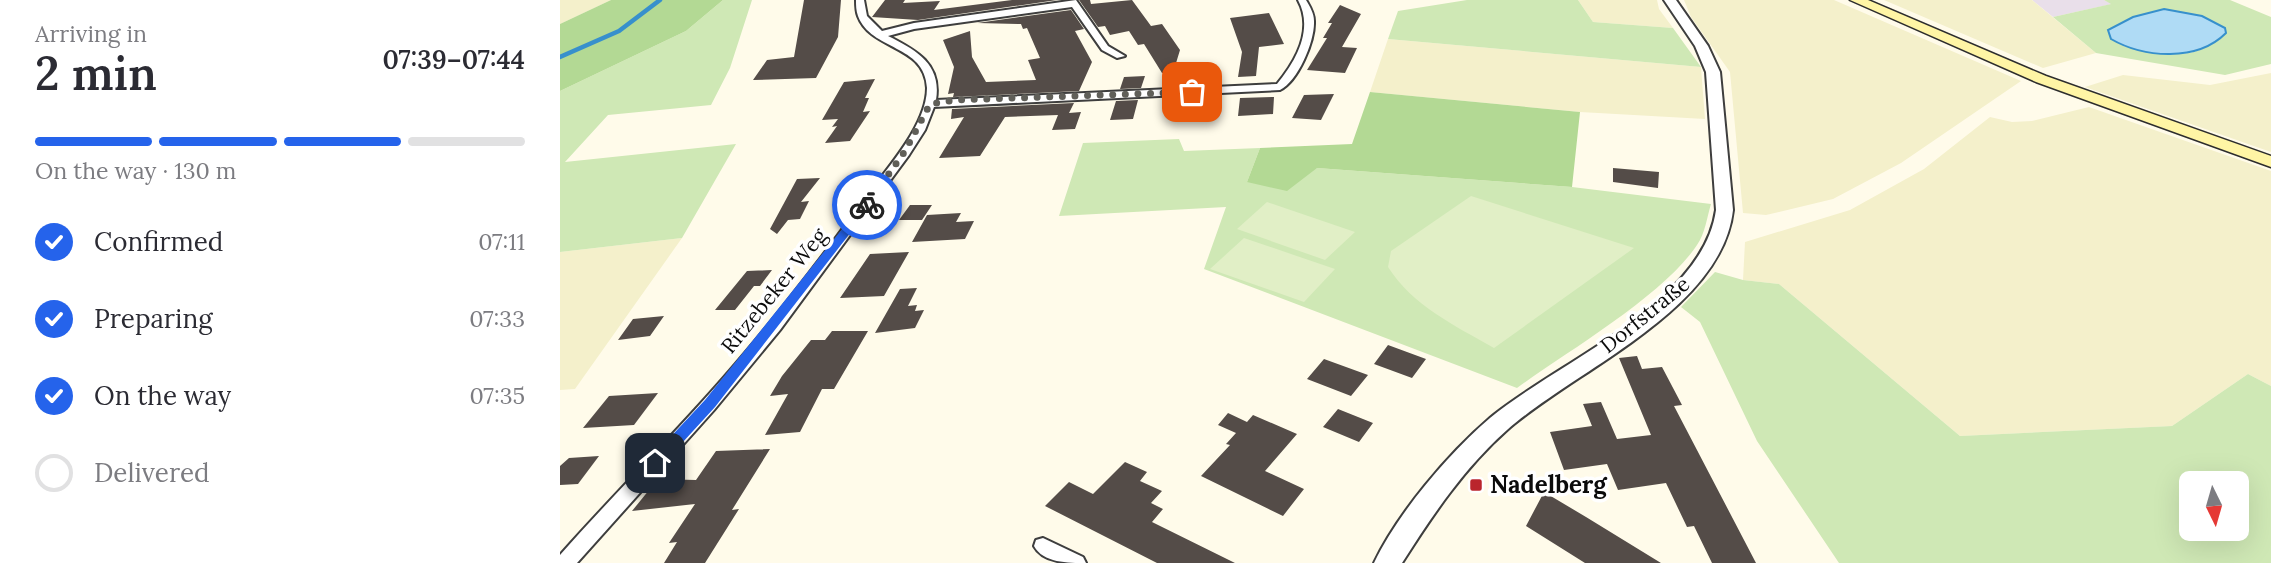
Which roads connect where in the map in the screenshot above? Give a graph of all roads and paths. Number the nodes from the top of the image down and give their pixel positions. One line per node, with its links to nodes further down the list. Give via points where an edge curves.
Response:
1 (860, 0): 6 (street, Ritzebeker Weg, via 860,13)
2 (1302, 0): 8 (street, via 1307,6 1309,34 1280,87)
3 (1670, 0): 13 (street, Dorfstraße, via 1710,59 1715,78 1724,188 1722,228 1715,249 1693,278 1651,314 1515,410 1483,440 1453,472)
4 (1857, 0): 9 (main road, via 2041,79)
5 (1073, 2): 6 (street); 7 (street, via 1105,48)
6 (879, 35): 8 (street, Ritzebeker Weg, via 910,50 929,67)
7 (1120, 56)
8 (930, 104): 11 (street, Ritzebeker Weg, via 905,151 844,238 710,404)
9 (2271, 162)
10 (1043, 546): 12 (street)
11 (565, 563)
12 (1076, 563)
13 (1387, 563)

